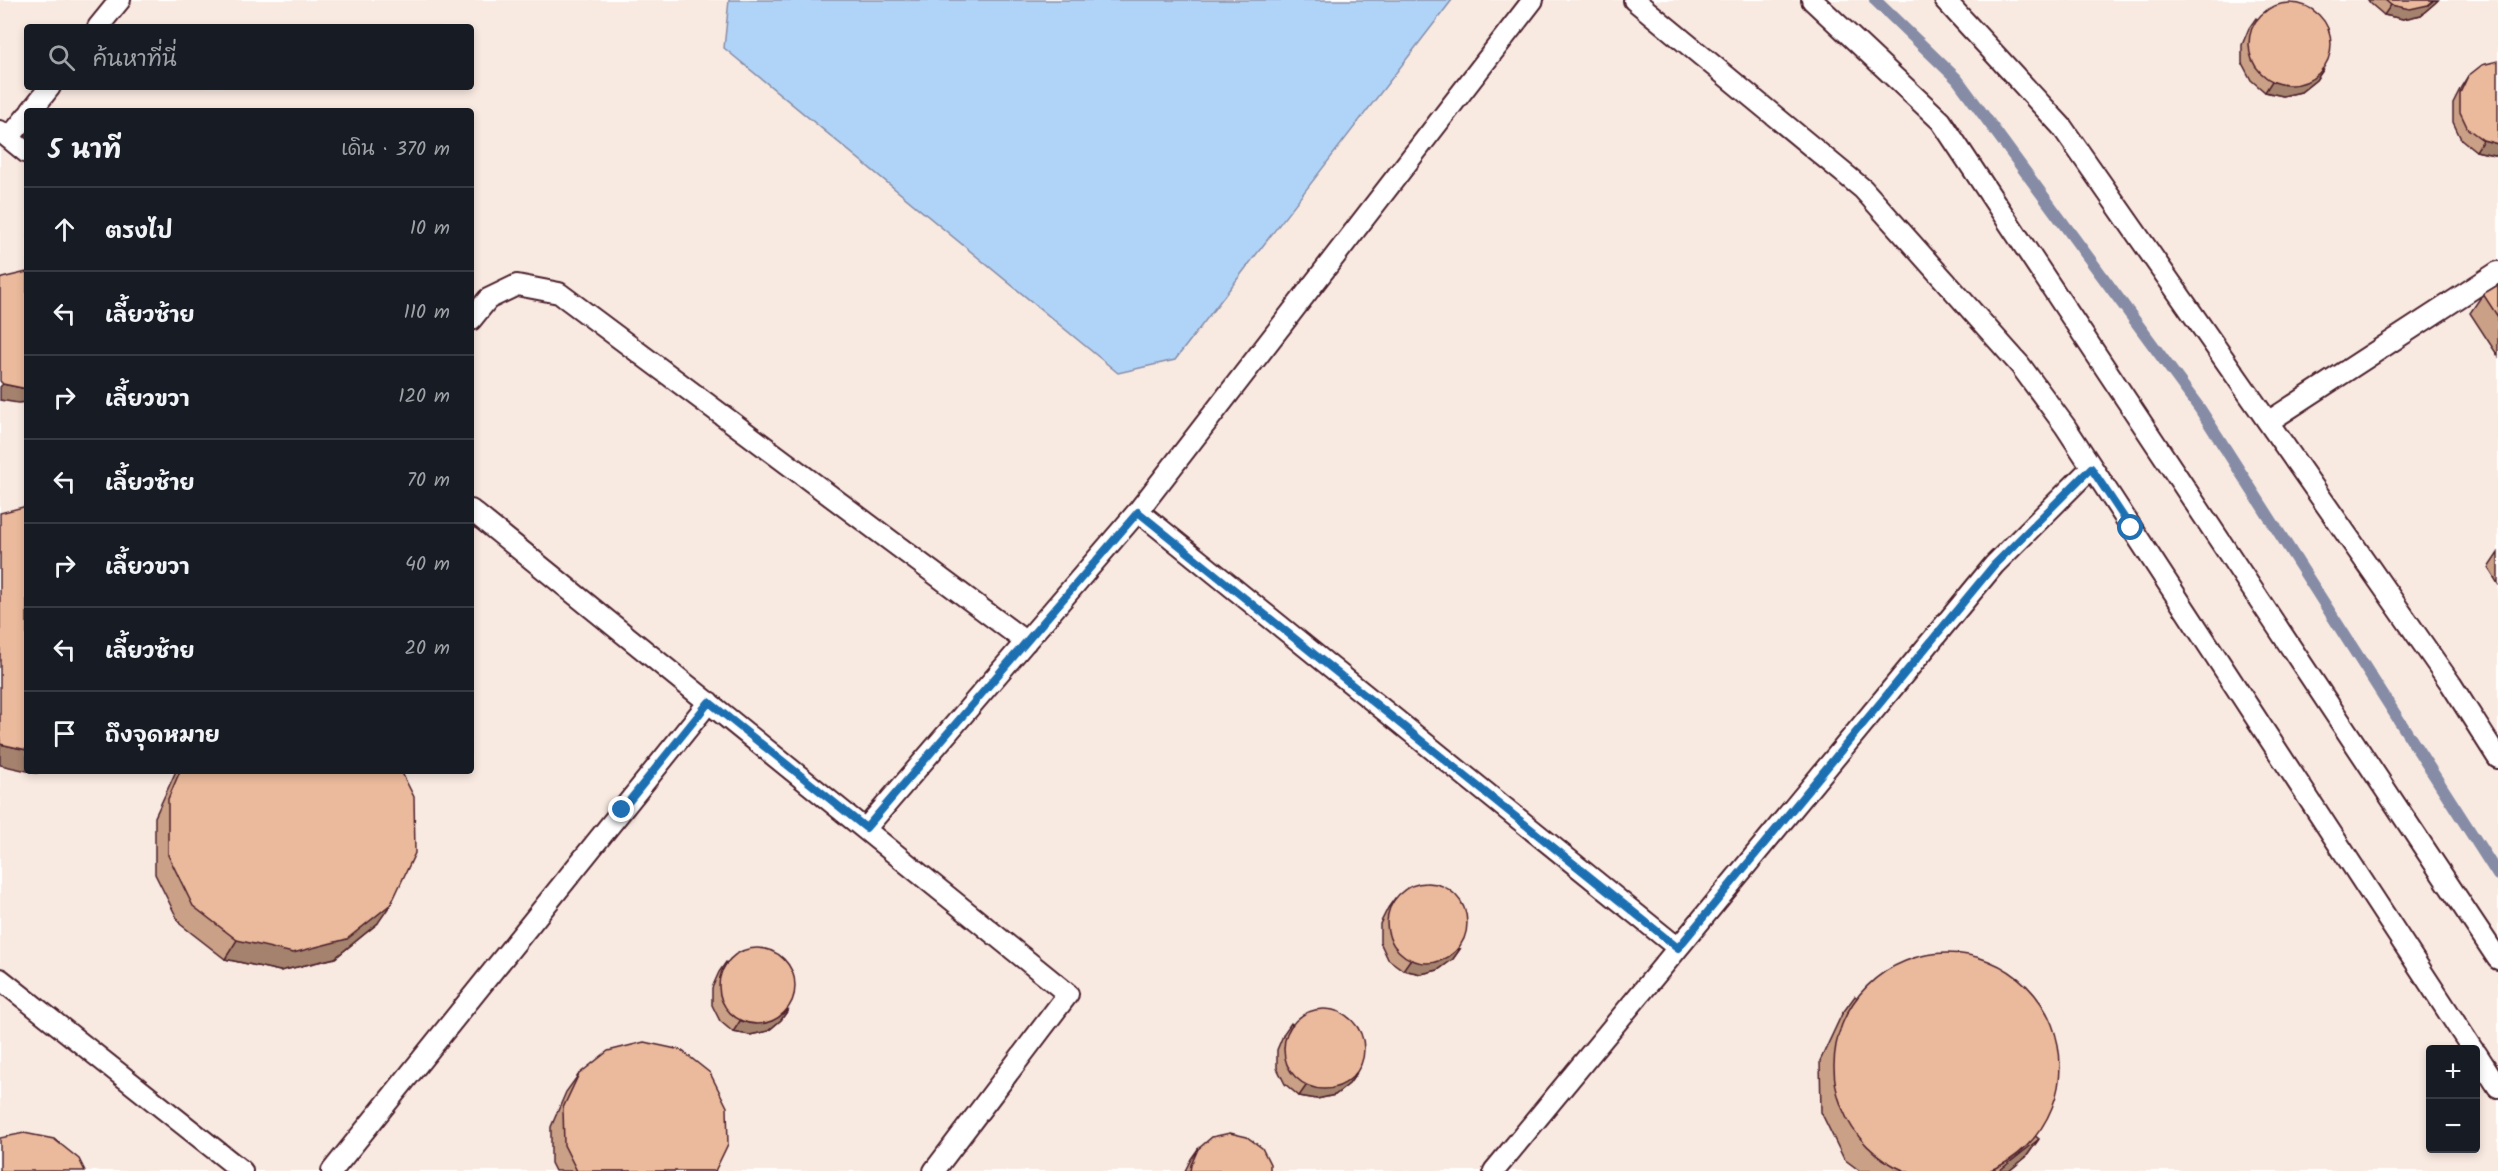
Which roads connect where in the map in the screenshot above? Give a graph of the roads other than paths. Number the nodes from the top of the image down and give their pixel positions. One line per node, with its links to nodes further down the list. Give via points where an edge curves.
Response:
1 (120, 0): 6 (lane)
2 (1533, 0): 17 (lane)
3 (1634, 0): 15 (lane, via 1863,189 2020,365)
4 (1812, 0): 23 (lane, via 1941,121)
5 (1945, 0): 14 (lane, via 2062,127)
6 (100, 24)
7 (48, 90): 8 (lane)
8 (33, 108)
9 (24, 118): 10 (lane)
10 (4, 135): 11 (lane)
11 (24, 151)
12 (2498, 272): 14 (lane)
13 (474, 316): 18 (lane, via 488,299 517,285 559,293)
14 (2268, 422): 20 (lane, via 2451,684)
15 (2091, 468): 22 (lane, via 1994,565); 25 (lane)
16 (474, 512): 19 (lane)
17 (1138, 512): 18 (lane); 22 (lane)
18 (1026, 642): 21 (lane)
19 (709, 702): 21 (lane); 29 (lane)
20 (2498, 758)
21 (866, 828): 30 (lane, via 1068,994)
22 (1678, 948): 31 (lane)
23 (2498, 959)
24 (0, 979): 28 (lane)
25 (2470, 1045)
26 (2480, 1060): 27 (lane)
27 (2498, 1087)
28 (242, 1171)
29 (332, 1171)
30 (934, 1171)
31 (1494, 1171)

